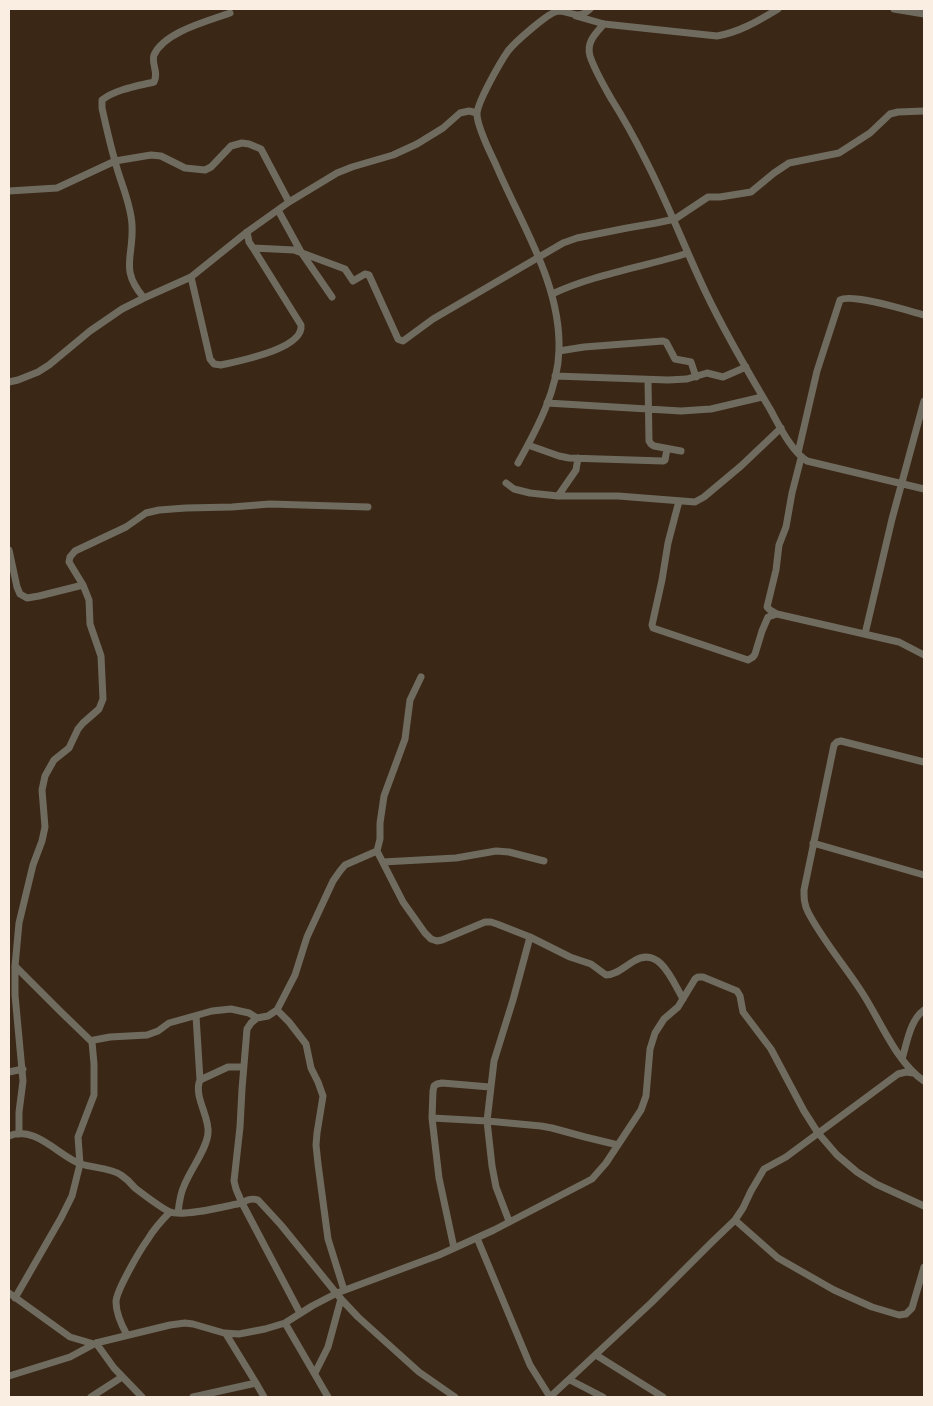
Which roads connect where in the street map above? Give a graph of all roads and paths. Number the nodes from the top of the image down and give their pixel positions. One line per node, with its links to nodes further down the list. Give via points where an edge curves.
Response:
1 (590, 9): 7 (street)
2 (778, 9): 8 (street, via 742,29 717,36)
3 (894, 9): 6 (street)
4 (565, 11): 7 (street); 10 (street, via 553,13 509,51 489,82)
5 (230, 13): 11 (street, via 167,39 153,58 154,82 102,100)
6 (924, 14)
7 (576, 16): 8 (street)
8 (604, 24): 15 (street, via 591,40 590,55)
9 (924, 111): 15 (street, via 890,114 870,134 839,153 789,163 751,192 706,198)
10 (477, 113): 13 (street, via 460,113 417,144 337,173); 20 (street, via 502,181)
11 (115, 162): 12 (street, via 58,188); 13 (street, via 151,155 161,156 186,168 205,170 231,146 249,144 261,149); 24 (street, via 132,220 130,272 135,288)
12 (9, 191)
13 (289, 202): 14 (street)
14 (278, 210): 16 (street); 18 (street)
15 (674, 219): 19 (street); 20 (street, via 578,238)
16 (247, 232): 17 (street); 21 (street)
17 (253, 248): 18 (street); 21 (street, via 301,325 300,334 274,351 214,364 210,359)
18 (301, 252): 20 (street, via 345,269 353,280 369,275 401,341); 23 (street)
19 (688, 253): 22 (street, via 600,276); 27 (street)
20 (538, 258): 22 (street)
21 (191, 277): 24 (street)
22 (552, 294): 26 (street)
23 (332, 297)
24 (144, 298): 31 (street, via 90,331 38,372)
25 (924, 315): 40 (street, via 865,300 840,300 817,372)
26 (559, 351): 28 (street); 29 (street, via 663,341 675,359 691,362)
27 (746, 367): 29 (street, via 723,377 707,373); 32 (street)
28 (556, 376): 30 (street); 34 (street)
29 (696, 377): 30 (street)
30 (648, 380): 35 (street)
31 (9, 382)
32 (762, 397): 35 (street, via 699,410); 36 (street)
33 (924, 401): 44 (street)
34 (547, 403): 35 (street); 37 (street)
35 (649, 410): 38 (street, via 649,441 654,446)
36 (781, 428): 40 (street); 47 (street, via 704,496 695,502)
37 (528, 445): 41 (street, via 559,456); 42 (street)
38 (667, 449): 39 (street); 41 (street, via 663,461)
39 (681, 451)
40 (800, 456): 44 (street, via 807,461); 51 (street, via 768,602 770,610)
41 (578, 458): 46 (street, via 576,470)
42 (518, 464)
43 (506, 483): 46 (street, via 530,494)
44 (902, 484): 45 (street); 52 (street)
45 (924, 489)
46 (558, 496): 47 (street)
47 (679, 500): 51 (street, via 653,628 748,660 755,654 768,617)
48 (368, 507): 50 (street, via 270,504 172,508 146,513 126,527 75,551 69,562)
49 (9, 550): 50 (street, via 16,587 27,598)
50 (83, 585): 64 (street, via 89,600 90,624 101,656 103,699 45,776 42,790 45,828 32,865 21,914)
51 (777, 614): 52 (street)
52 (865, 634): 53 (street, via 900,642)
53 (911, 648): 54 (street); 55 (street)
54 (924, 651)
55 (924, 655)
56 (421, 677): 59 (street, via 410,700 405,739 384,796)
57 (924, 762): 58 (street, via 837,742)
58 (813, 844): 62 (street); 71 (street, via 803,900 807,910)
59 (377, 851): 61 (street); 66 (street, via 345,865 334,881)
60 (544, 861): 61 (street, via 496,851 467,857)
61 (383, 862): 63 (street, via 403,902 431,939 442,940 485,922)
62 (924, 875)
63 (530, 937): 65 (street, via 591,964 606,975 616,973 642,957 656,959 663,964); 78 (street, via 496,1054)
64 (15, 966): 70 (street); 73 (street, via 14,995)
65 (683, 999): 81 (street, via 698,977 737,991 743,1012 771,1049); 84 (street, via 655,1033 650,1049 646,1096 641,1110)
66 (277, 1010): 69 (street); 94 (street, via 306,1044 322,1096 316,1145 318,1164 327,1234)
67 (924, 1010): 71 (street, via 912,1027)
68 (196, 1016): 69 (street, via 231,1009); 70 (street, via 169,1023 147,1035 110,1037); 76 (street)
69 (257, 1018): 72 (street, via 247,1029)
70 (92, 1042): 85 (street, via 94,1096 78,1137)
71 (902, 1059): 75 (street)
72 (243, 1067): 76 (street, via 228,1067); 86 (street, via 234,1181)
73 (23, 1069): 74 (street); 82 (street)
74 (9, 1072)
75 (912, 1073): 77 (street); 81 (street, via 898,1074)
76 (200, 1080): 88 (street, via 198,1092 208,1140 183,1187)
77 (924, 1081)
78 (490, 1087): 79 (street, via 437,1084 433,1091); 80 (street)
79 (432, 1118): 80 (street); 92 (street, via 439,1178)
80 (486, 1121): 84 (street, via 552,1128); 90 (street, via 496,1187)
81 (818, 1133): 87 (street, via 857,1172); 89 (street, via 764,1169)
82 (19, 1134): 83 (street); 85 (street, via 41,1139)
83 (9, 1136)
84 (618, 1145): 90 (street, via 592,1179)
85 (80, 1164): 88 (street, via 119,1173 136,1189); 95 (street, via 72,1196)
86 (242, 1203): 88 (street); 96 (street, via 254,1198 262,1202); 97 (street)
87 (924, 1206)
88 (174, 1212): 100 (street, via 148,1238 117,1296 116,1305)
89 (735, 1220): 93 (street, via 778,1258 834,1290 900,1315 912,1308); 102 (street)
90 (509, 1221): 91 (street)
91 (477, 1238): 92 (street); 115 (street, via 530,1364)
92 (454, 1248): 94 (street)
93 (924, 1267)
94 (344, 1290): 96 (street)
95 (12, 1296): 101 (street, via 70,1337)
96 (339, 1296): 97 (street); 103 (street, via 328,1347); 114 (street, via 418,1372)
97 (300, 1313): 98 (street)
98 (285, 1323): 99 (street, via 251,1333); 103 (street)
99 (226, 1334): 100 (street, via 184,1323); 107 (street)
100 (127, 1335): 101 (street)
101 (95, 1344): 104 (street, via 70,1357); 105 (street)
102 (596, 1355): 106 (street); 117 (street)
103 (315, 1373): 113 (street)
104 (9, 1376)
105 (122, 1377): 109 (street); 110 (street)
106 (570, 1380): 115 (street); 116 (street)
107 (256, 1383): 108 (street); 112 (street)
108 (212, 1395): 111 (street)
109 (91, 1397)
110 (142, 1397)
111 (193, 1397)
112 (264, 1397)
113 (328, 1397)
114 (455, 1397)
115 (550, 1397)
116 (603, 1397)
117 (663, 1397)

